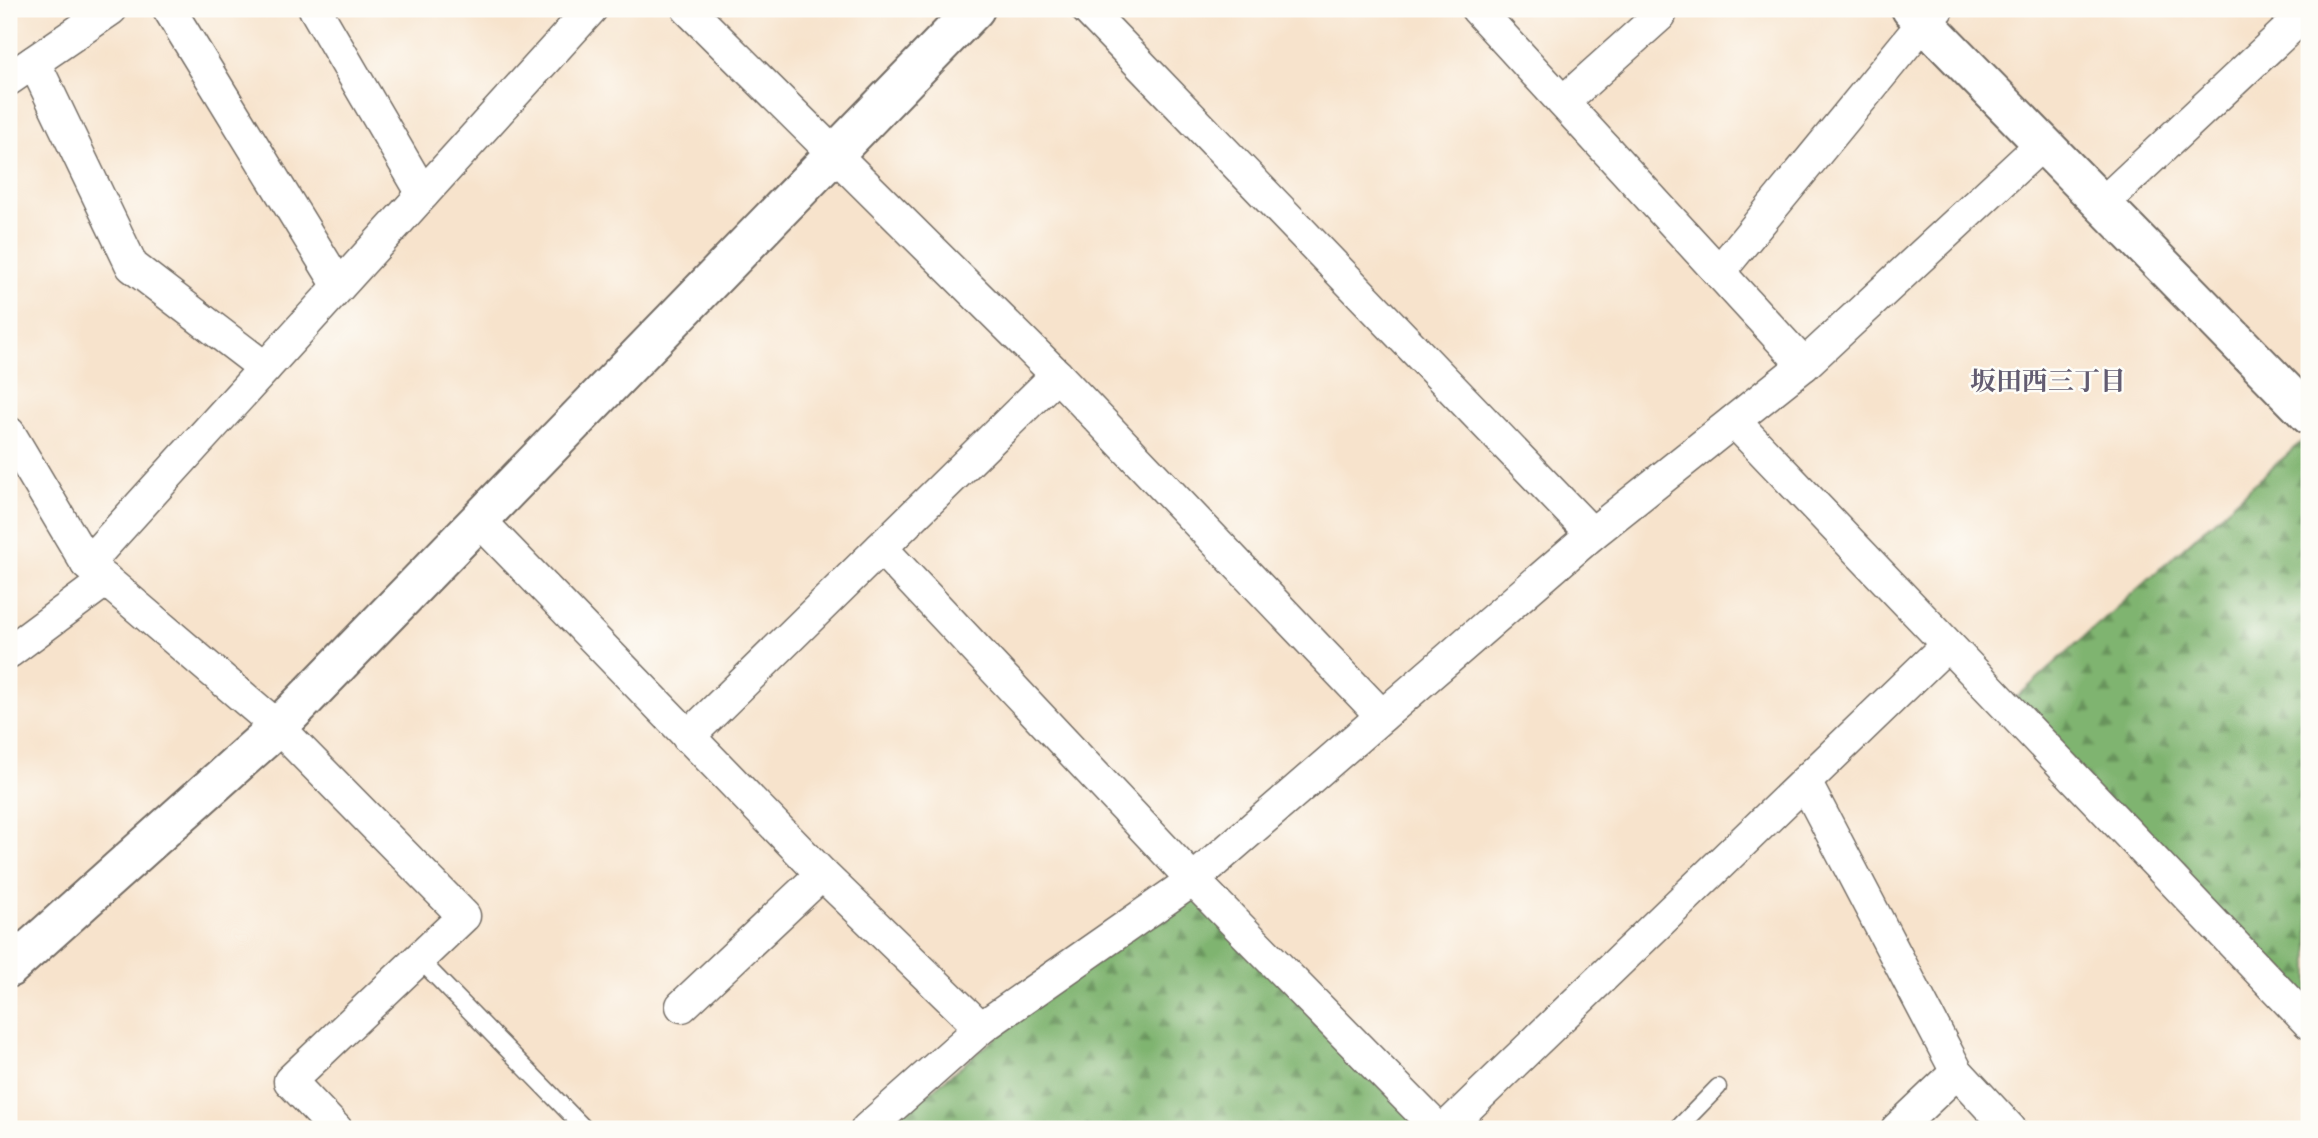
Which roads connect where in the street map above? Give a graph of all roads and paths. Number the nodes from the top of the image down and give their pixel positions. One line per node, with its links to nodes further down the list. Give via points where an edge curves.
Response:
1 (111, 9): 12 (street)
2 (169, 9): 19 (street)
3 (315, 9): 16 (street)
4 (591, 9): 16 (street)
5 (688, 9): 15 (street)
6 (975, 9): 15 (street)
7 (1087, 9): 27 (street)
8 (1477, 9): 13 (street)
9 (2309, 10): 17 (street)
10 (1924, 13): 14 (street); 18 (street)
11 (1660, 15): 13 (street)
12 (21, 70): 21 (street, via 132,266)
13 (1563, 102): 18 (street)
14 (2043, 143): 17 (street); 20 (street)
15 (834, 154): 22 (street); 26 (street)
16 (423, 194): 19 (street)
17 (2102, 204): 23 (street)
18 (1720, 271): 20 (street)
19 (339, 286): 21 (street)
20 (1804, 365): 24 (street)
21 (265, 368): 29 (street)
22 (1057, 375): 28 (street); 32 (street)
23 (2309, 415)
24 (1734, 421): 27 (street); 30 (street)
25 (9, 433): 29 (street)
26 (479, 520): 33 (street); 34 (street)
27 (1592, 534): 32 (street)
28 (881, 548): 34 (street); 37 (street)
29 (96, 572): 31 (street); 33 (street)
30 (1947, 645): 35 (street); 41 (street)
31 (9, 652)
32 (1382, 716): 37 (street)
33 (278, 727): 38 (street, via 464,916); 39 (street)
34 (688, 737): 36 (street)
35 (1805, 782): 43 (street); 49 (street)
36 (822, 874): 40 (street); 42 (street)
37 (1193, 880): 42 (street); 48 (street)
38 (419, 959): 45 (street, via 290,1081); 46 (lane)
39 (9, 968)
40 (682, 1006)
41 (2309, 1023)
42 (981, 1028): 47 (street)
43 (1957, 1072): 51 (street); 52 (street)
44 (1718, 1087): 50 (lane)
45 (336, 1129)
46 (584, 1129)
47 (867, 1129)
48 (1438, 1129)
49 (1445, 1129)
50 (1677, 1129)
51 (1897, 1129)
52 (2010, 1129)

